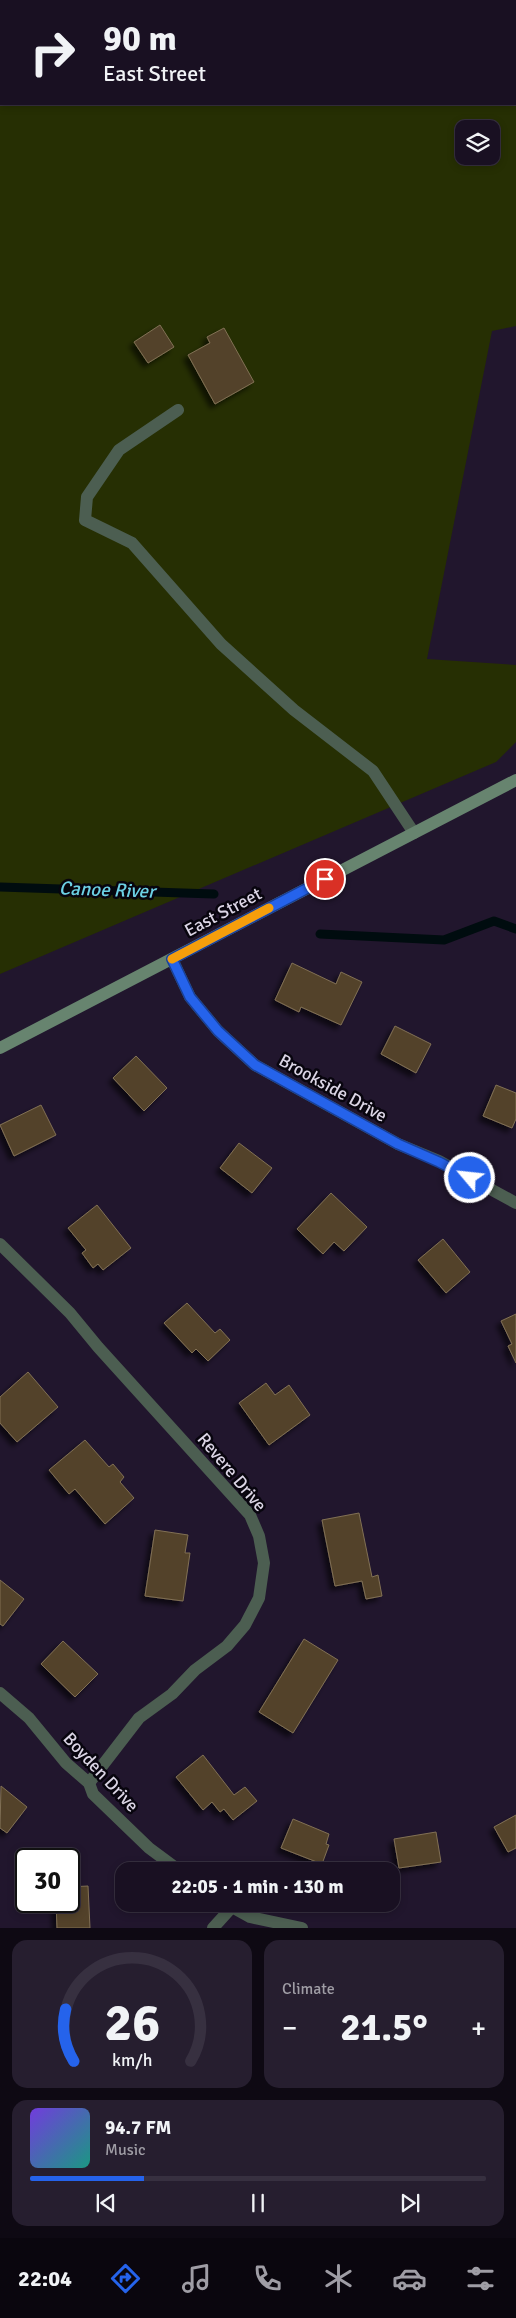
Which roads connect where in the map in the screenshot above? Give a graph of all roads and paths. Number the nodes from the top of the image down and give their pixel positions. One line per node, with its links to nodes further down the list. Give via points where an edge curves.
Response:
1 (178, 410): 3 (street, via 119,450 87,497 85,520 132,543 221,644 294,710 373,770)
2 (516, 780): 3 (street, East Street)
3 (414, 833): 4 (street, East Street)
4 (172, 959): 5 (street, East Street); 6 (street, Brookside Drive, via 190,997 218,1031 255,1065 398,1144)
5 (0, 1048)
6 (516, 1203)
7 (0, 1244): 9 (street, Revere Drive, via 70,1313 250,1515 264,1563 259,1598 246,1625 227,1646 140,1718)
8 (0, 1693): 9 (street, Boyden Drive, via 29,1718 66,1763)
9 (89, 1783): 10 (street, Boyden Drive, via 93,1794)
10 (169, 1862)
11 (224, 1912): 13 (street)
12 (241, 1912): 14 (street, via 250,1917)
13 (213, 1928)
14 (302, 1928)

